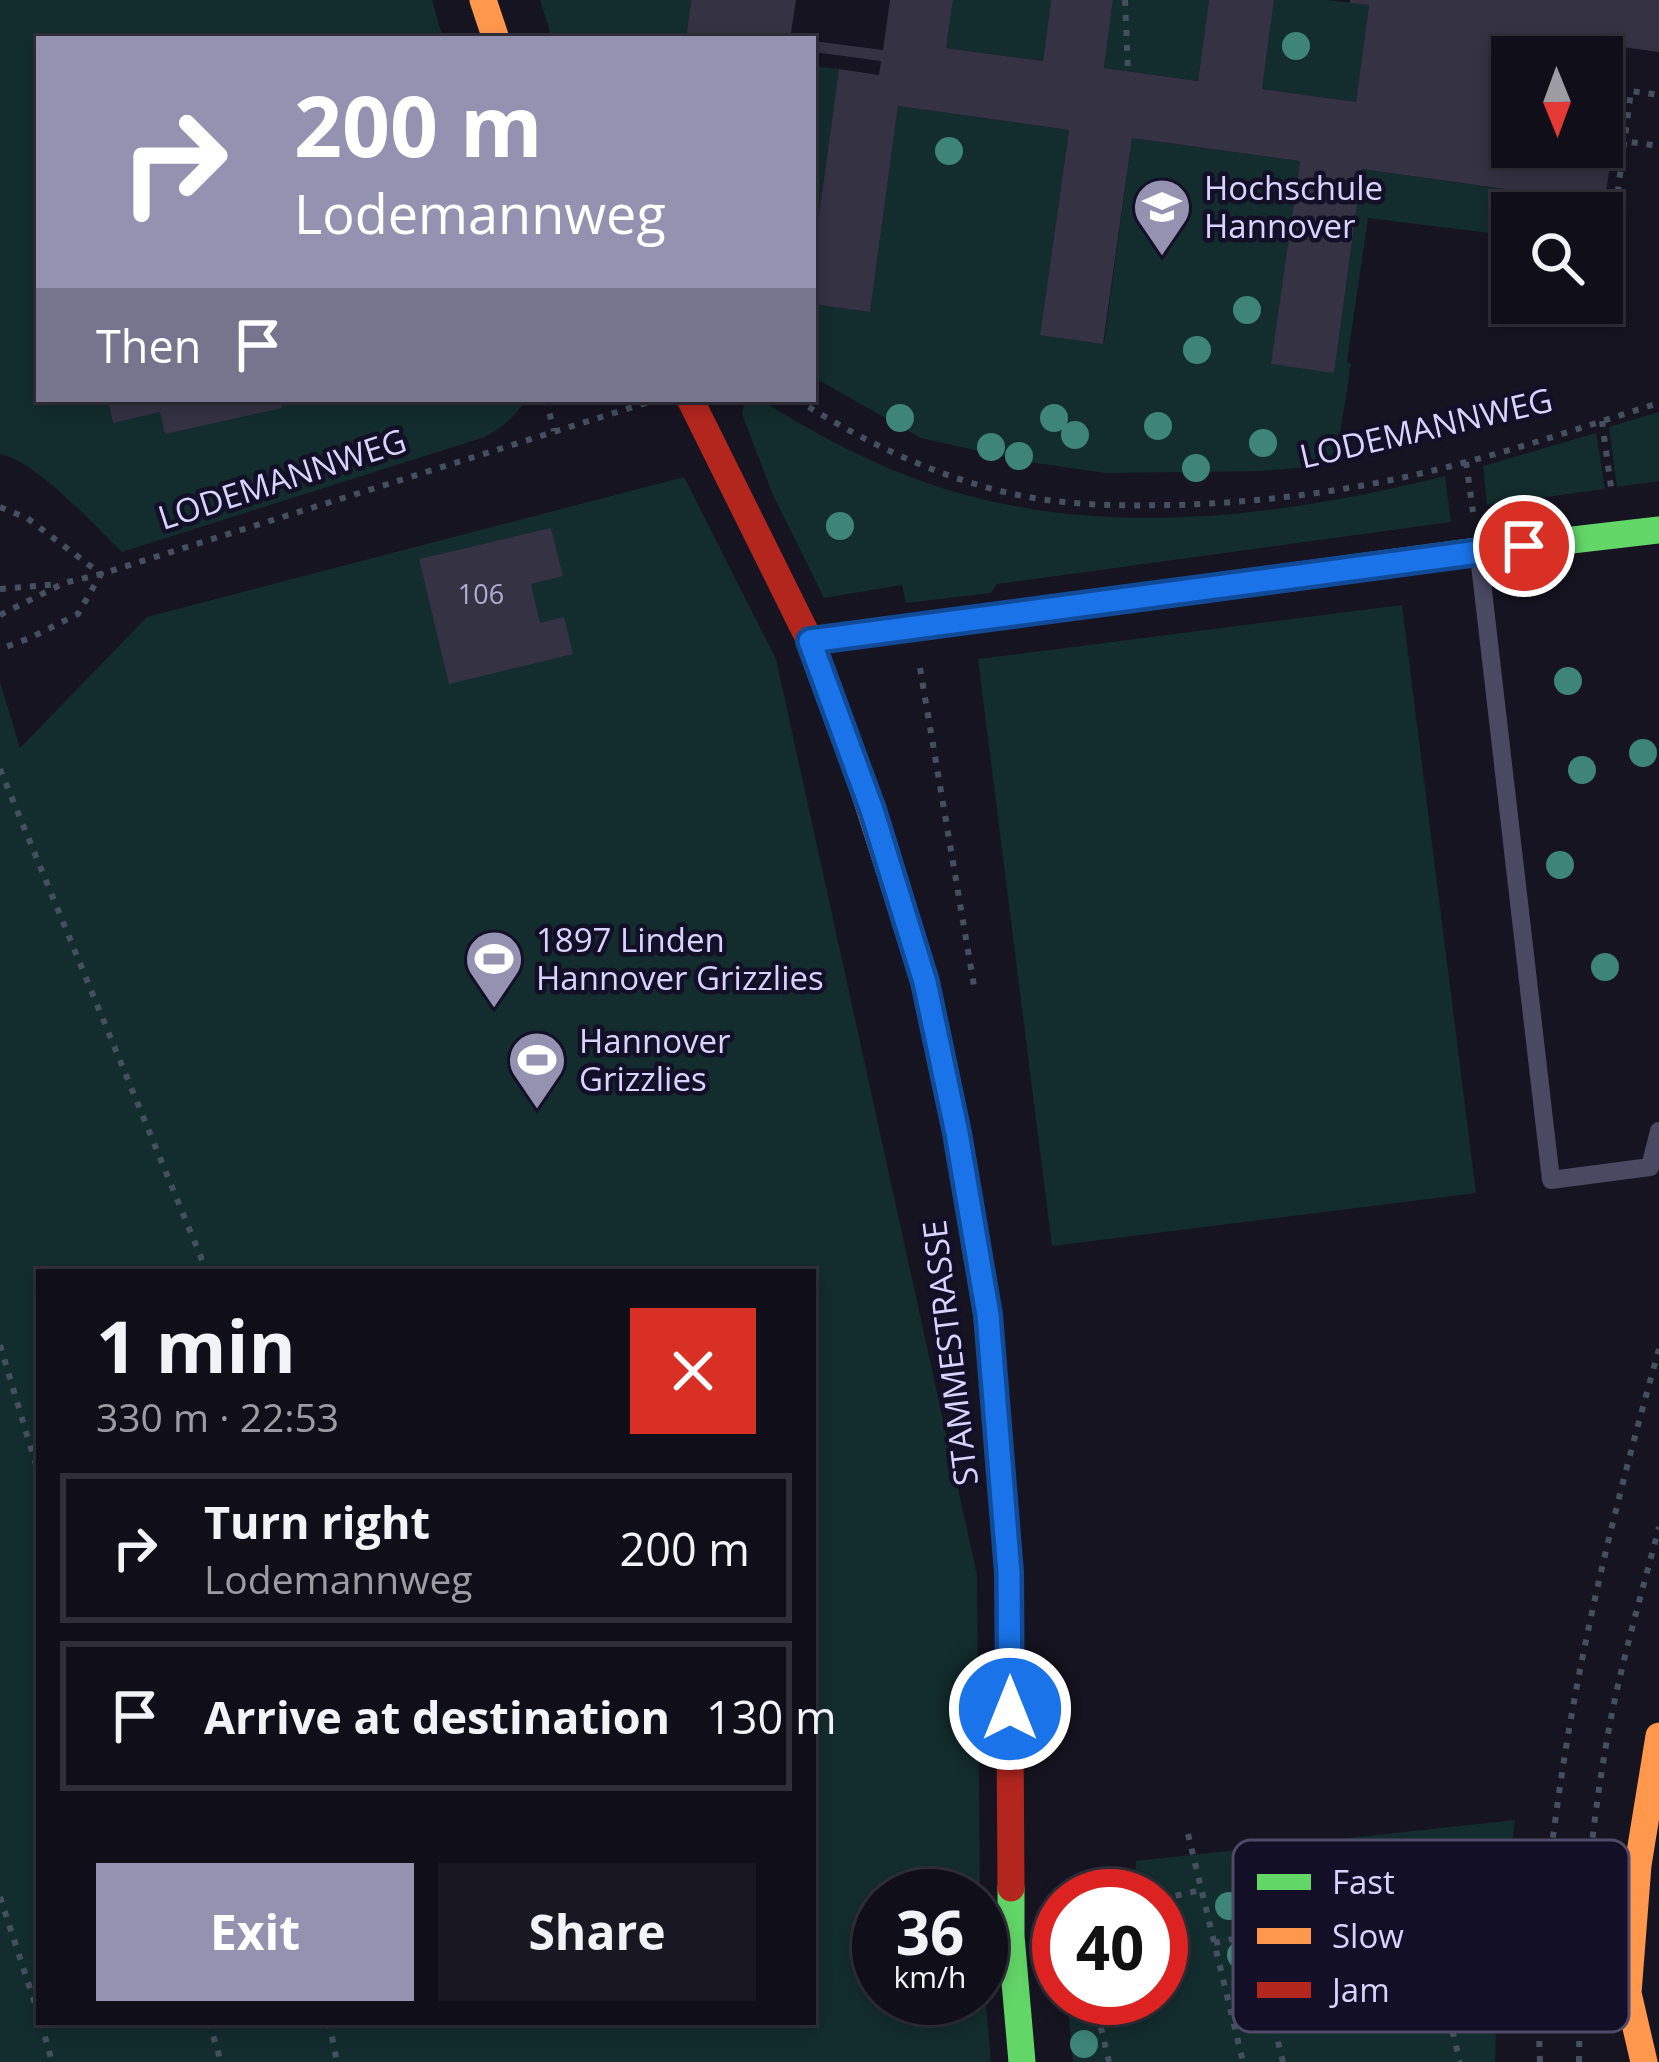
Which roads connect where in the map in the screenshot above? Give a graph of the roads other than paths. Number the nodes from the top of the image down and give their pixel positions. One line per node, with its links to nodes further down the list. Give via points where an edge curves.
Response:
1 (483, 0): 2 (street)
2 (495, 36)
3 (691, 402): 6 (street, STAMMESTRASSE)
4 (1659, 530): 5 (street)
5 (1478, 551): 6 (street); 7 (lane, via 1551,1180 1650,1166)
6 (810, 641): 11 (street, STAMMESTRASSE, via 925,982 988,1315 1009,1573 1011,1936)
7 (1659, 1131)
8 (1659, 1736): 9 (street)
9 (1629, 1980)
10 (1629, 1997): 12 (street)
11 (1022, 2062)
12 (1644, 2062)

